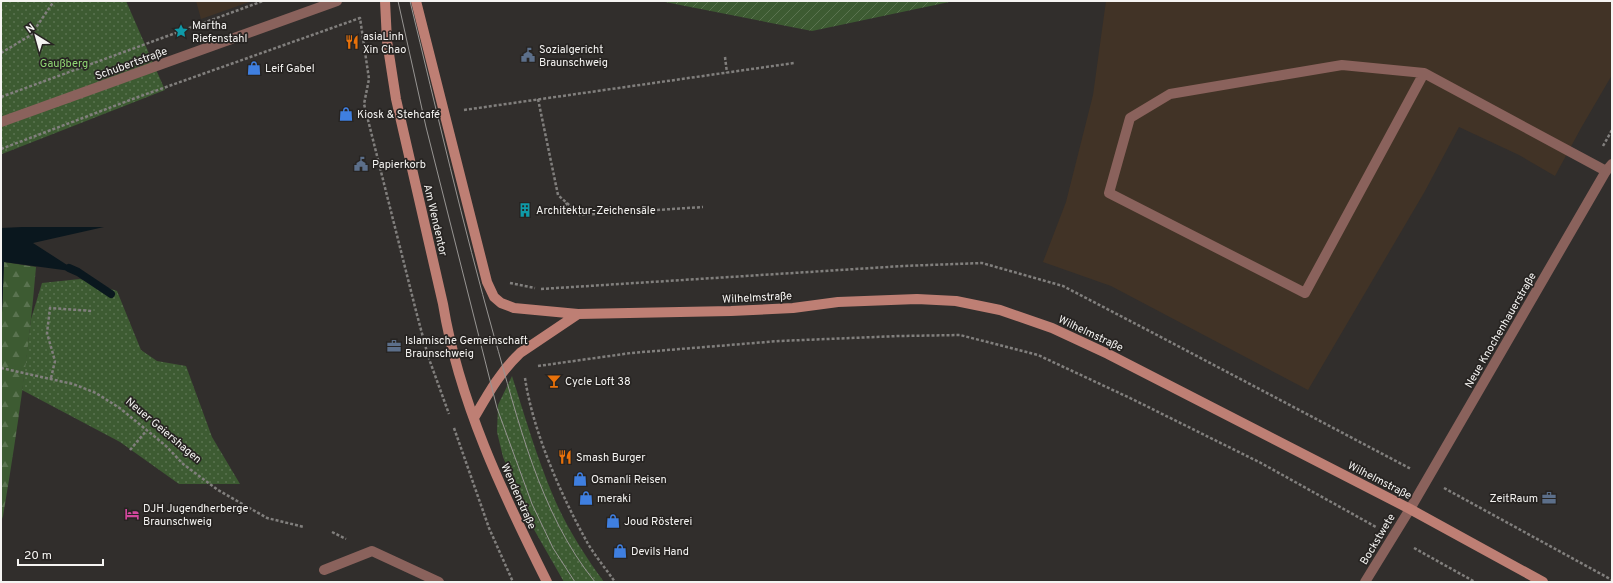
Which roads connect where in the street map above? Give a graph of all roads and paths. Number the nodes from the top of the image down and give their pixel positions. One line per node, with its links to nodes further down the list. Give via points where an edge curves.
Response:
1 (54, 1): 6 (path, via 31,35)
2 (263, 1): 11 (path)
3 (337, 1): 14 (street, Schubertstraße)
4 (385, 1): 26 (main road, Am Wendentor, via 387,40 396,99 452,349)
5 (416, 1): 21 (main road, via 486,282 494,297 514,308)
6 (1, 52)
7 (725, 57): 9 (path)
8 (794, 63): 9 (path)
9 (727, 73): 12 (path)
10 (1424, 73): 10 (street, via 1342,65 1170,94 1130,118 1109,193 1305,293); 16 (street)
11 (1, 97)
12 (538, 99): 13 (path); 17 (path, via 558,195)
13 (464, 110)
14 (1, 122)
15 (1, 149): 27 (path, via 360,18 369,79 364,104 428,356)
16 (1609, 168): 32 (street, Neue Knochenhauerstraße)
17 (567, 203): 18 (path, via 580,215); 19 (path)
18 (703, 207)
19 (559, 213)
20 (92, 311): 25 (path, via 50,308 47,333 55,361)
21 (578, 314): 26 (main road, via 513,359 496,379); 32 (main road, Wilhelmstraße, via 731,311 793,308 838,302 917,299 956,301 1000,310 1052,328 1108,354)
22 (531, 367): 34 (path, via 631,354 779,341 960,335 1038,355 1261,463)
23 (1, 368): 25 (path, Neuer Geiershagen)
24 (524, 374): 41 (path, via 541,440 562,492 588,544)
25 (51, 378): 29 (path, Neuer Geiershagen, via 96,393 121,409)
26 (474, 418): 40 (main road, Wendenstraße, via 488,455)
27 (451, 420)
28 (454, 427): 39 (path, via 489,528)
29 (146, 430): 30 (path); 33 (path, Neuer Geiershagen, via 183,464 218,490 267,518)
30 (130, 450)
31 (1439, 484): 37 (path)
32 (1410, 509): 42 (street, Bockstwete); 44 (main road, Wilhelmstraße)
33 (304, 526)
34 (1376, 527)
35 (1414, 548): 43 (path)
36 (324, 570): 38 (street, via 372,551)
37 (1612, 580)
38 (439, 582)
39 (513, 582)
40 (547, 582)
41 (615, 582)
42 (1365, 582)
43 (1475, 582)
44 (1543, 582)

